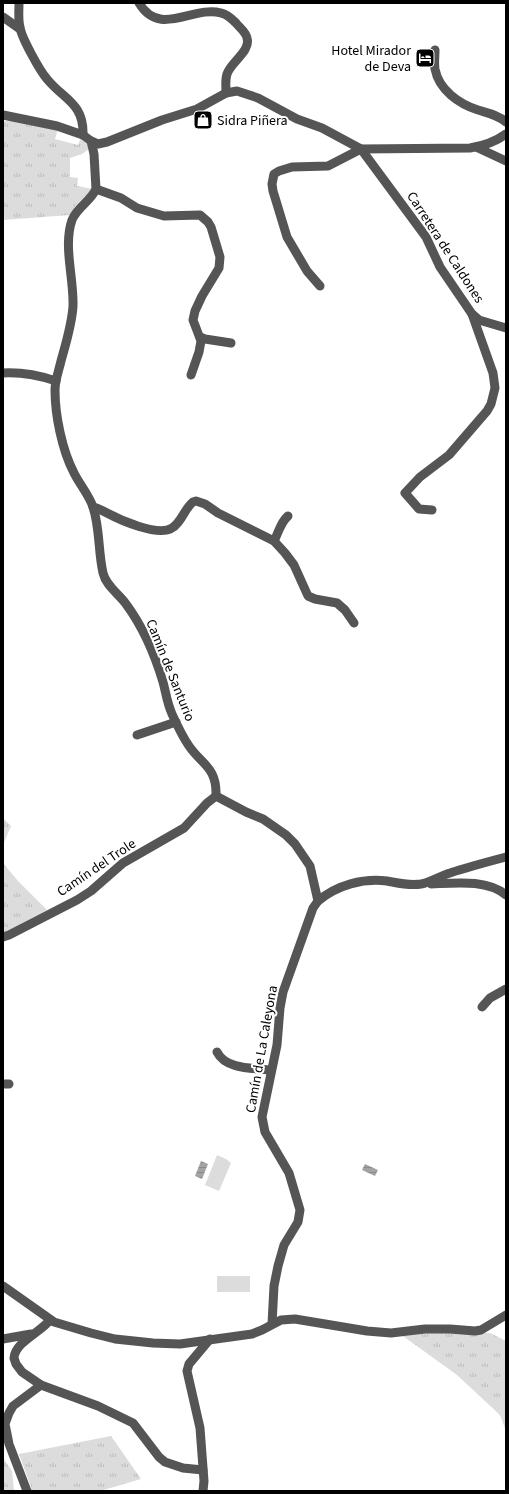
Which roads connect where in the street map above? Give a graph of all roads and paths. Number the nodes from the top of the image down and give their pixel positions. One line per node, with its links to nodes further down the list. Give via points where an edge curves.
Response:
1 (19, 3): 4 (street)
2 (139, 3): 6 (street, via 152,16 166,20 207,11 222,13 245,32 248,44 228,74)
3 (3, 17): 4 (street)
4 (20, 29): 10 (street, via 47,78 81,114)
5 (435, 50): 8 (street, via 438,78 452,96)
6 (226, 93): 11 (street, via 197,109 107,142 98,144); 13 (street, Carretera de Caldones, via 237,91 258,98 290,116 322,128)
7 (3, 115): 10 (street, via 57,126)
8 (506, 122)
9 (506, 134): 12 (street)
10 (83, 135): 11 (street)
11 (90, 141): 15 (street, via 94,154)
12 (476, 147): 13 (street); 14 (street)
13 (361, 150): 16 (street, via 332,165 284,169 273,178 273,191 287,237 307,271); 17 (street, Carretera de Caldones, via 426,237 440,267)
14 (506, 161)
15 (96, 189): 19 (street, via 121,198 137,208 164,216 200,216 208,222 214,233 220,260 219,268 194,311 195,327); 23 (street, Camín de Santurio, via 79,207 69,229 72,312)
16 (320, 286)
17 (472, 314): 18 (street, Carretera de Caldones, via 479,320); 25 (street, via 493,373 491,404 449,456 420,476 405,492 420,509)
18 (506, 328)
19 (200, 337): 20 (street); 22 (street, via 199,352)
20 (231, 343)
21 (3, 373): 23 (street, via 35,375)
22 (191, 375)
23 (56, 381): 24 (street, Camín de Santurio, via 58,419 63,443 73,471)
24 (93, 507): 27 (street, via 151,530 166,531 177,524 190,504 196,501); 29 (street, Camín de Santurio, via 103,574 140,626)
25 (432, 510)
26 (288, 516): 27 (street, via 282,522)
27 (274, 541): 28 (street, via 294,565 308,596 337,603)
28 (354, 623)
29 (176, 722): 30 (street); 31 (street, Camín de Santurio, via 190,746 213,774 217,787)
30 (137, 735)
31 (216, 796): 35 (street, via 263,819 290,840 310,866); 36 (street, Camín del Trole, via 184,828 123,863 91,891)
32 (506, 857): 33 (street)
33 (429, 881): 34 (street, via 431,884 458,883 492,887); 35 (street, via 421,884 385,881 352,883 336,889)
34 (506, 895)
35 (318, 901): 40 (street, Camín de La Caleyona, via 313,908 283,992 277,1045)
36 (3, 937)
37 (506, 989): 38 (street, via 490,998)
38 (482, 1007)
39 (217, 1052): 40 (street, via 232,1064)
40 (271, 1070): 44 (street, Camín de La Caleyona, via 262,1123 289,1173 300,1210 298,1222 284,1245 278,1266)
41 (3, 1286): 43 (street)
42 (506, 1315): 44 (street, via 475,1331 450,1328 391,1333 295,1319)
43 (50, 1320): 45 (street); 47 (street, via 115,1339 180,1344)
44 (272, 1324): 47 (street, via 252,1334)
45 (32, 1334): 46 (street); 48 (street, via 16,1351 14,1358 22,1372)
46 (3, 1339)
47 (210, 1340): 49 (street, via 186,1371 200,1428)
48 (41, 1384): 49 (street, via 133,1423 165,1462 183,1468); 50 (street, via 14,1406 5,1424 9,1444)
49 (203, 1470): 51 (street)
50 (27, 1491)
51 (203, 1491)

